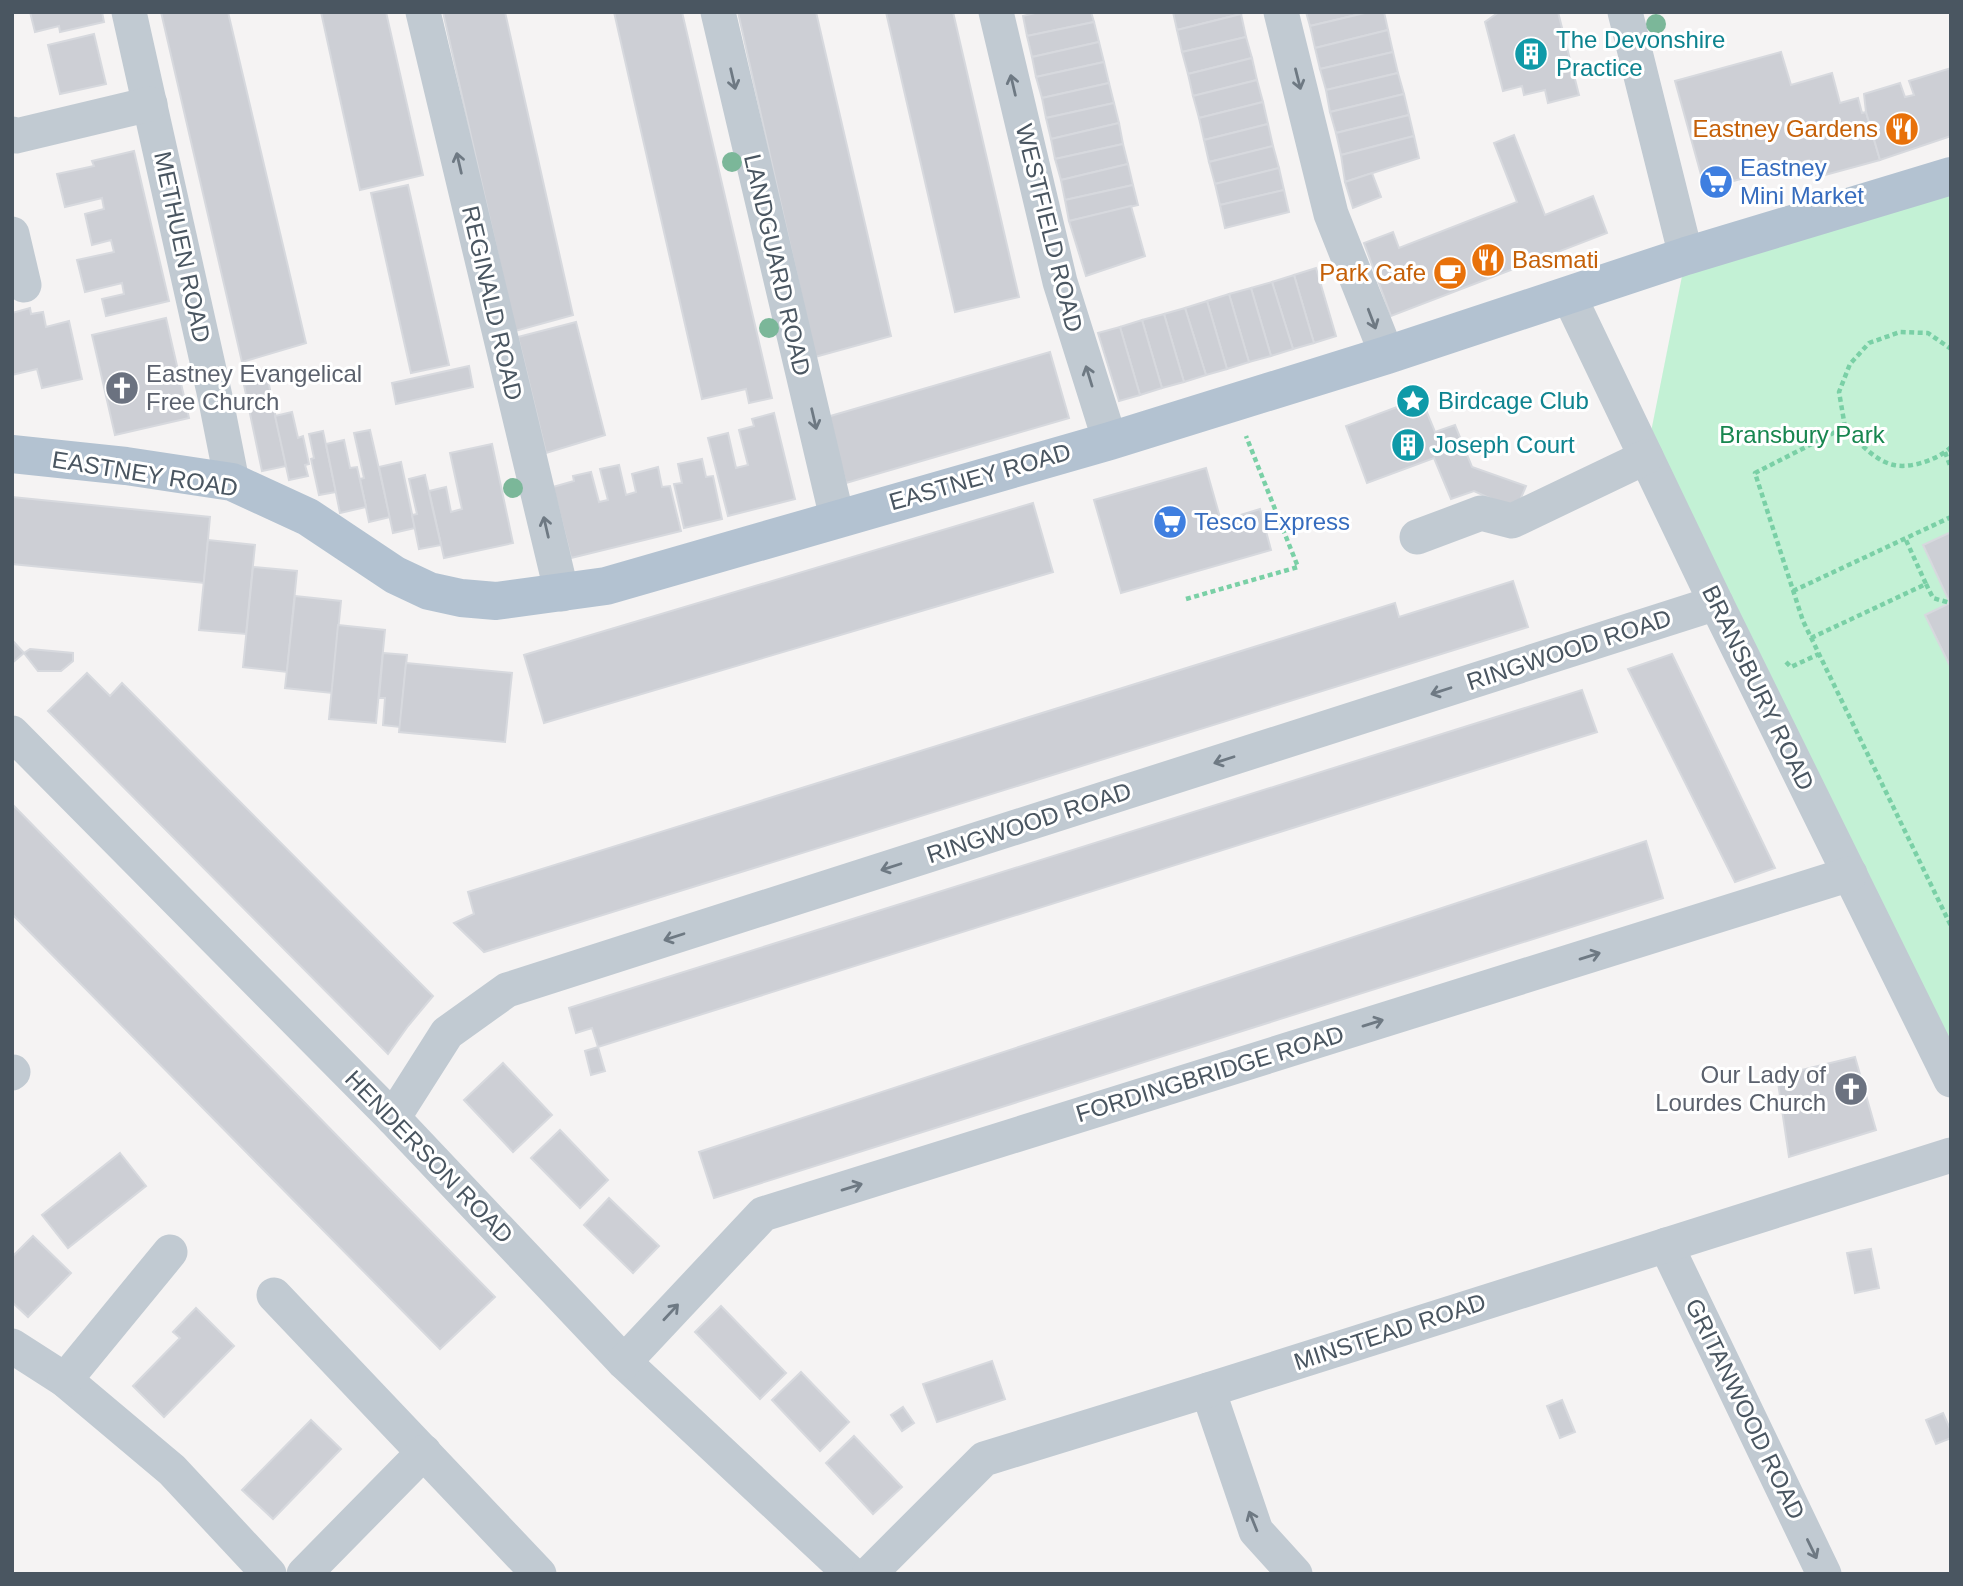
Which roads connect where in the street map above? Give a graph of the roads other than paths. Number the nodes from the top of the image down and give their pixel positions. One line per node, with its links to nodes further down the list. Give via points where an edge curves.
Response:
1 (129, 12): 7 (street, METHUEN ROAD)
2 (423, 12): 21 (street, REGINALD ROAD, one-way to 2)
3 (718, 12): 19 (street, LANDGUARD ROAD, one-way to 19)
4 (996, 12): 15 (street, WESTFIELD ROAD, one-way to 4, via 1060,282)
5 (1281, 12): 14 (street, one-way to 14, via 1331,215)
6 (1625, 12): 11 (street)
7 (150, 104): 8 (street); 18 (street, METHUEN ROAD)
8 (12, 134)
9 (1951, 176): 11 (main road, EASTNEY ROAD)
10 (12, 234): 12 (street)
11 (1686, 256): 13 (main road, EASTNEY ROAD)
12 (24, 285)
13 (1569, 296): 14 (main road, EASTNEY ROAD); 17 (street, BRANSBURY ROAD)
14 (1387, 355): 15 (main road, EASTNEY ROAD)
15 (1110, 441): 19 (main road, EASTNEY ROAD)
16 (12, 454): 18 (main road, EASTNEY ROAD)
17 (1646, 457): 20 (street, via 1512,521 1480,513); 22 (street, BRANSBURY ROAD)
18 (232, 482): 21 (main road, EASTNEY ROAD, via 309,517 395,575 429,591 496,601)
19 (837, 518): 21 (main road, EASTNEY ROAD, via 606,586)
20 (1417, 537)
21 (562, 594)
22 (1716, 603): 24 (street, BRANSBURY ROAD); 26 (street, RINGWOOD ROAD, one-way to 26, via 507,990 447,1033)
23 (12, 733): 26 (street, HENDERSON ROAD)
24 (1850, 874): 25 (street, BRANSBURY ROAD); 32 (street, FORDINGBRIDGE ROAD, one-way to 24, via 763,1214)
25 (1951, 1080)
26 (393, 1118): 32 (street, HENDERSON ROAD)
27 (1951, 1155): 28 (street, MINSTEAD ROAD)
28 (1666, 1245): 34 (street, MINSTEAD ROAD); 42 (street, GRITANWOOD ROAD, one-way to 42)
29 (170, 1252): 33 (street)
30 (274, 1295): 35 (street)
31 (12, 1346): 33 (street)
32 (624, 1362): 39 (street, HENDERSON ROAD)
33 (65, 1380): 36 (street, via 172,1470)
34 (1208, 1390): 40 (street, MINSTEAD ROAD, via 984,1459); 41 (street, one-way to 34, via 1256,1531)
35 (424, 1452): 37 (street); 38 (street)
36 (270, 1574)
37 (304, 1574)
38 (539, 1574)
39 (852, 1574)
40 (869, 1574)
41 (1295, 1574)
42 (1824, 1574)

